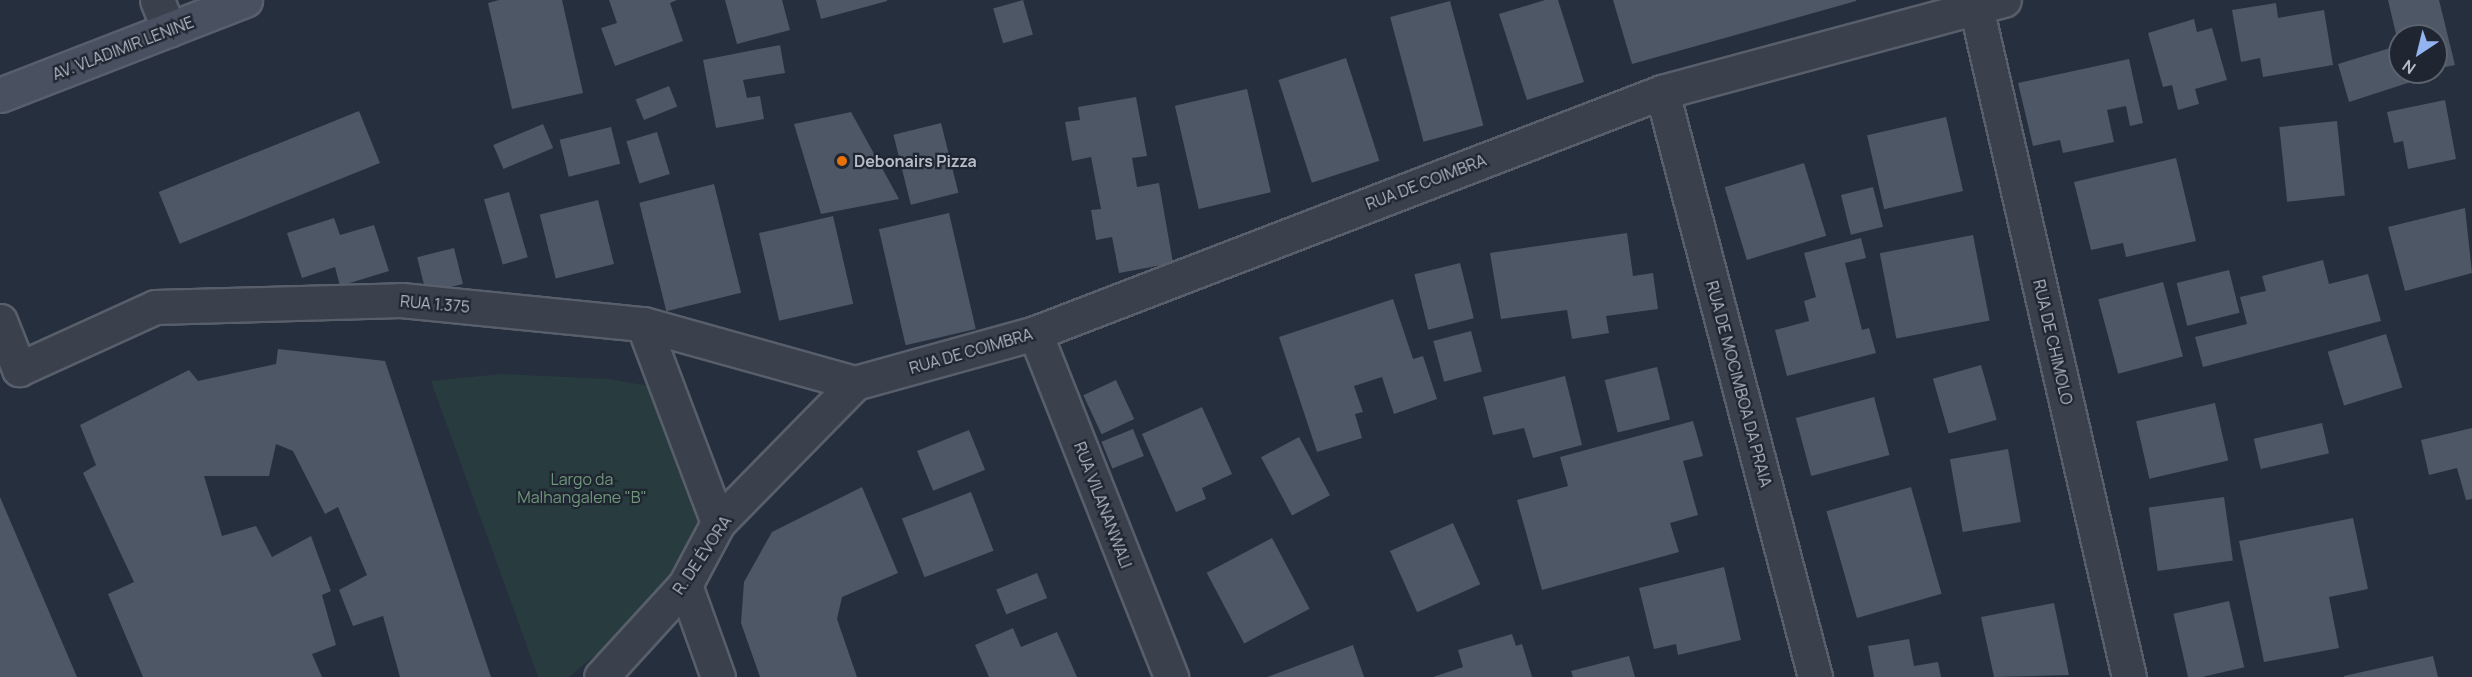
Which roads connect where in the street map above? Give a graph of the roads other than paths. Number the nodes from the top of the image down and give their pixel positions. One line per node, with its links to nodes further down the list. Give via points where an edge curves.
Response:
1 (157, 0): 4 (street)
2 (245, 0): 4 (main road, AV. VLADIMIR LENINE)
3 (1990, 3): 5 (street, RUA DE COIMBRA); 17 (street, RUA DE CHIMOLO)
4 (169, 30): 6 (main road, AV. VLADIMIR LENINE)
5 (1662, 92): 9 (street, RUA DE COIMBRA); 16 (street, RUA DE MOCIMBOA DA PRAIA)
6 (0, 94)
7 (0, 321): 8 (street, RUA 1.375, via 19,369 155,307 401,300)
8 (643, 324): 10 (street, RUA 1.375); 11 (street)
9 (1035, 333): 10 (street, RUA DE COIMBRA); 15 (street, RUA VILANANWALI)
10 (855, 383): 11 (street, R. DE ÉVORA)
11 (718, 523): 12 (street, R. DE ÉVORA)
12 (685, 585): 13 (street, R. DE ÉVORA); 14 (street)
13 (601, 677)
14 (718, 677)
15 (1170, 677)
16 (1815, 677)
17 (2129, 677)

